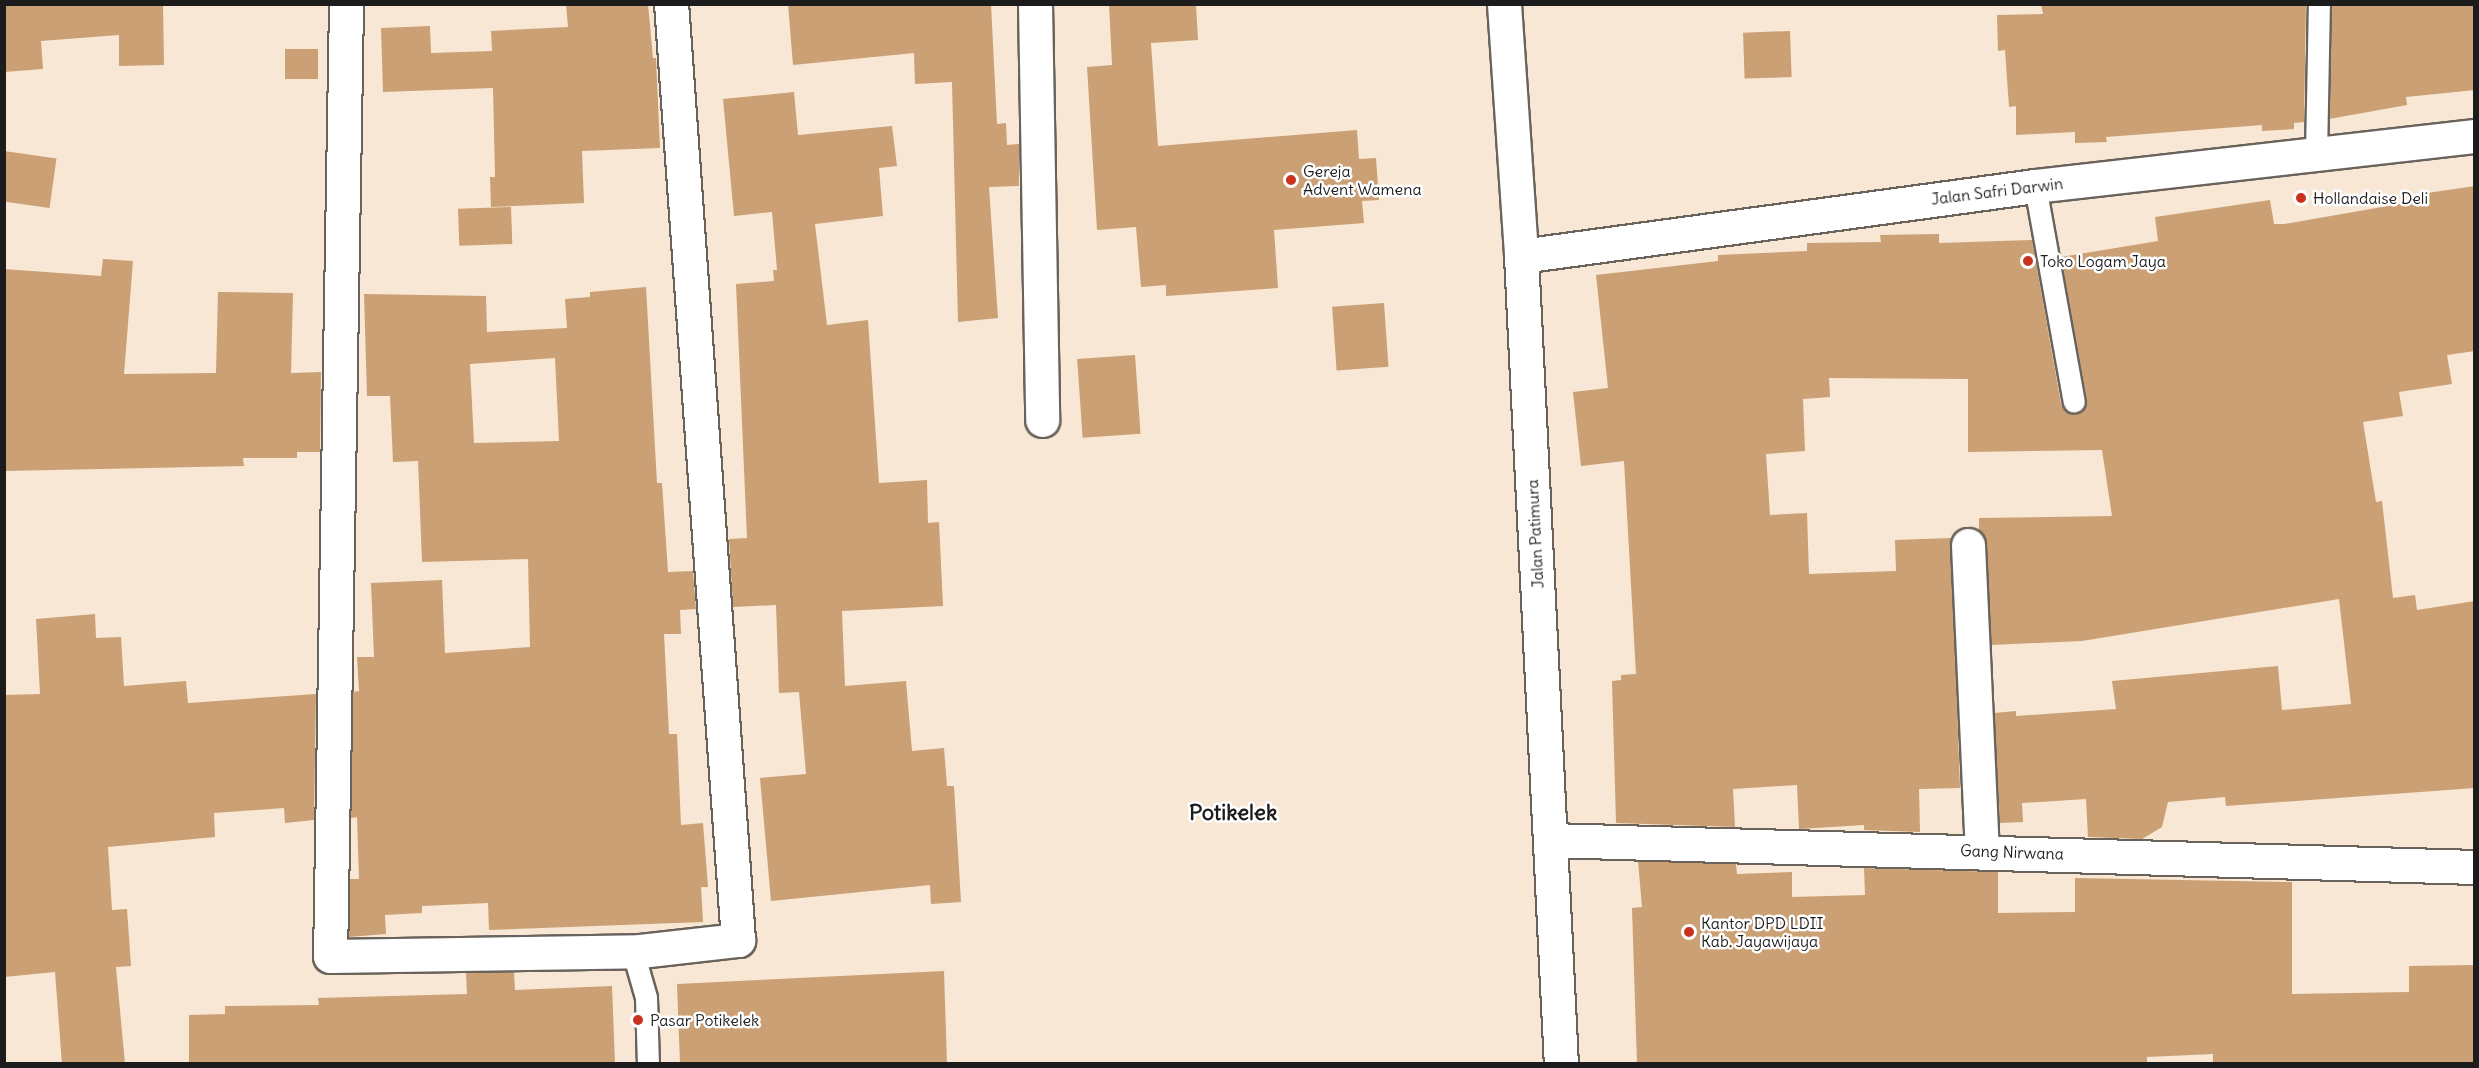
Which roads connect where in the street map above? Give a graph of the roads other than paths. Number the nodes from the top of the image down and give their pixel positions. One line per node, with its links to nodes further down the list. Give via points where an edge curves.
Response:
1 (346, 4): 16 (street, via 330,956)
2 (671, 4): 16 (street, via 738,940)
3 (1035, 4): 11 (street)
4 (1504, 4): 9 (street, Jalan Patimura)
5 (2319, 4): 7 (lane)
6 (2475, 136): 7 (street, Jalan Safri Darwin)
7 (2316, 155): 8 (street, Jalan Safri Darwin)
8 (2035, 186): 9 (street, Jalan Safri Darwin); 10 (lane)
9 (1521, 256): 13 (street, Jalan Patimura)
10 (2074, 402)
11 (1042, 420)
12 (1968, 545): 14 (street)
13 (1550, 840): 14 (street, Gang Nirwana); 18 (street, Jalan Patimura)
14 (1982, 851): 15 (street, Gang Nirwana)
15 (2475, 867)
16 (640, 951): 17 (lane, via 637,966 646,998)
17 (648, 1064)
18 (1561, 1064)

